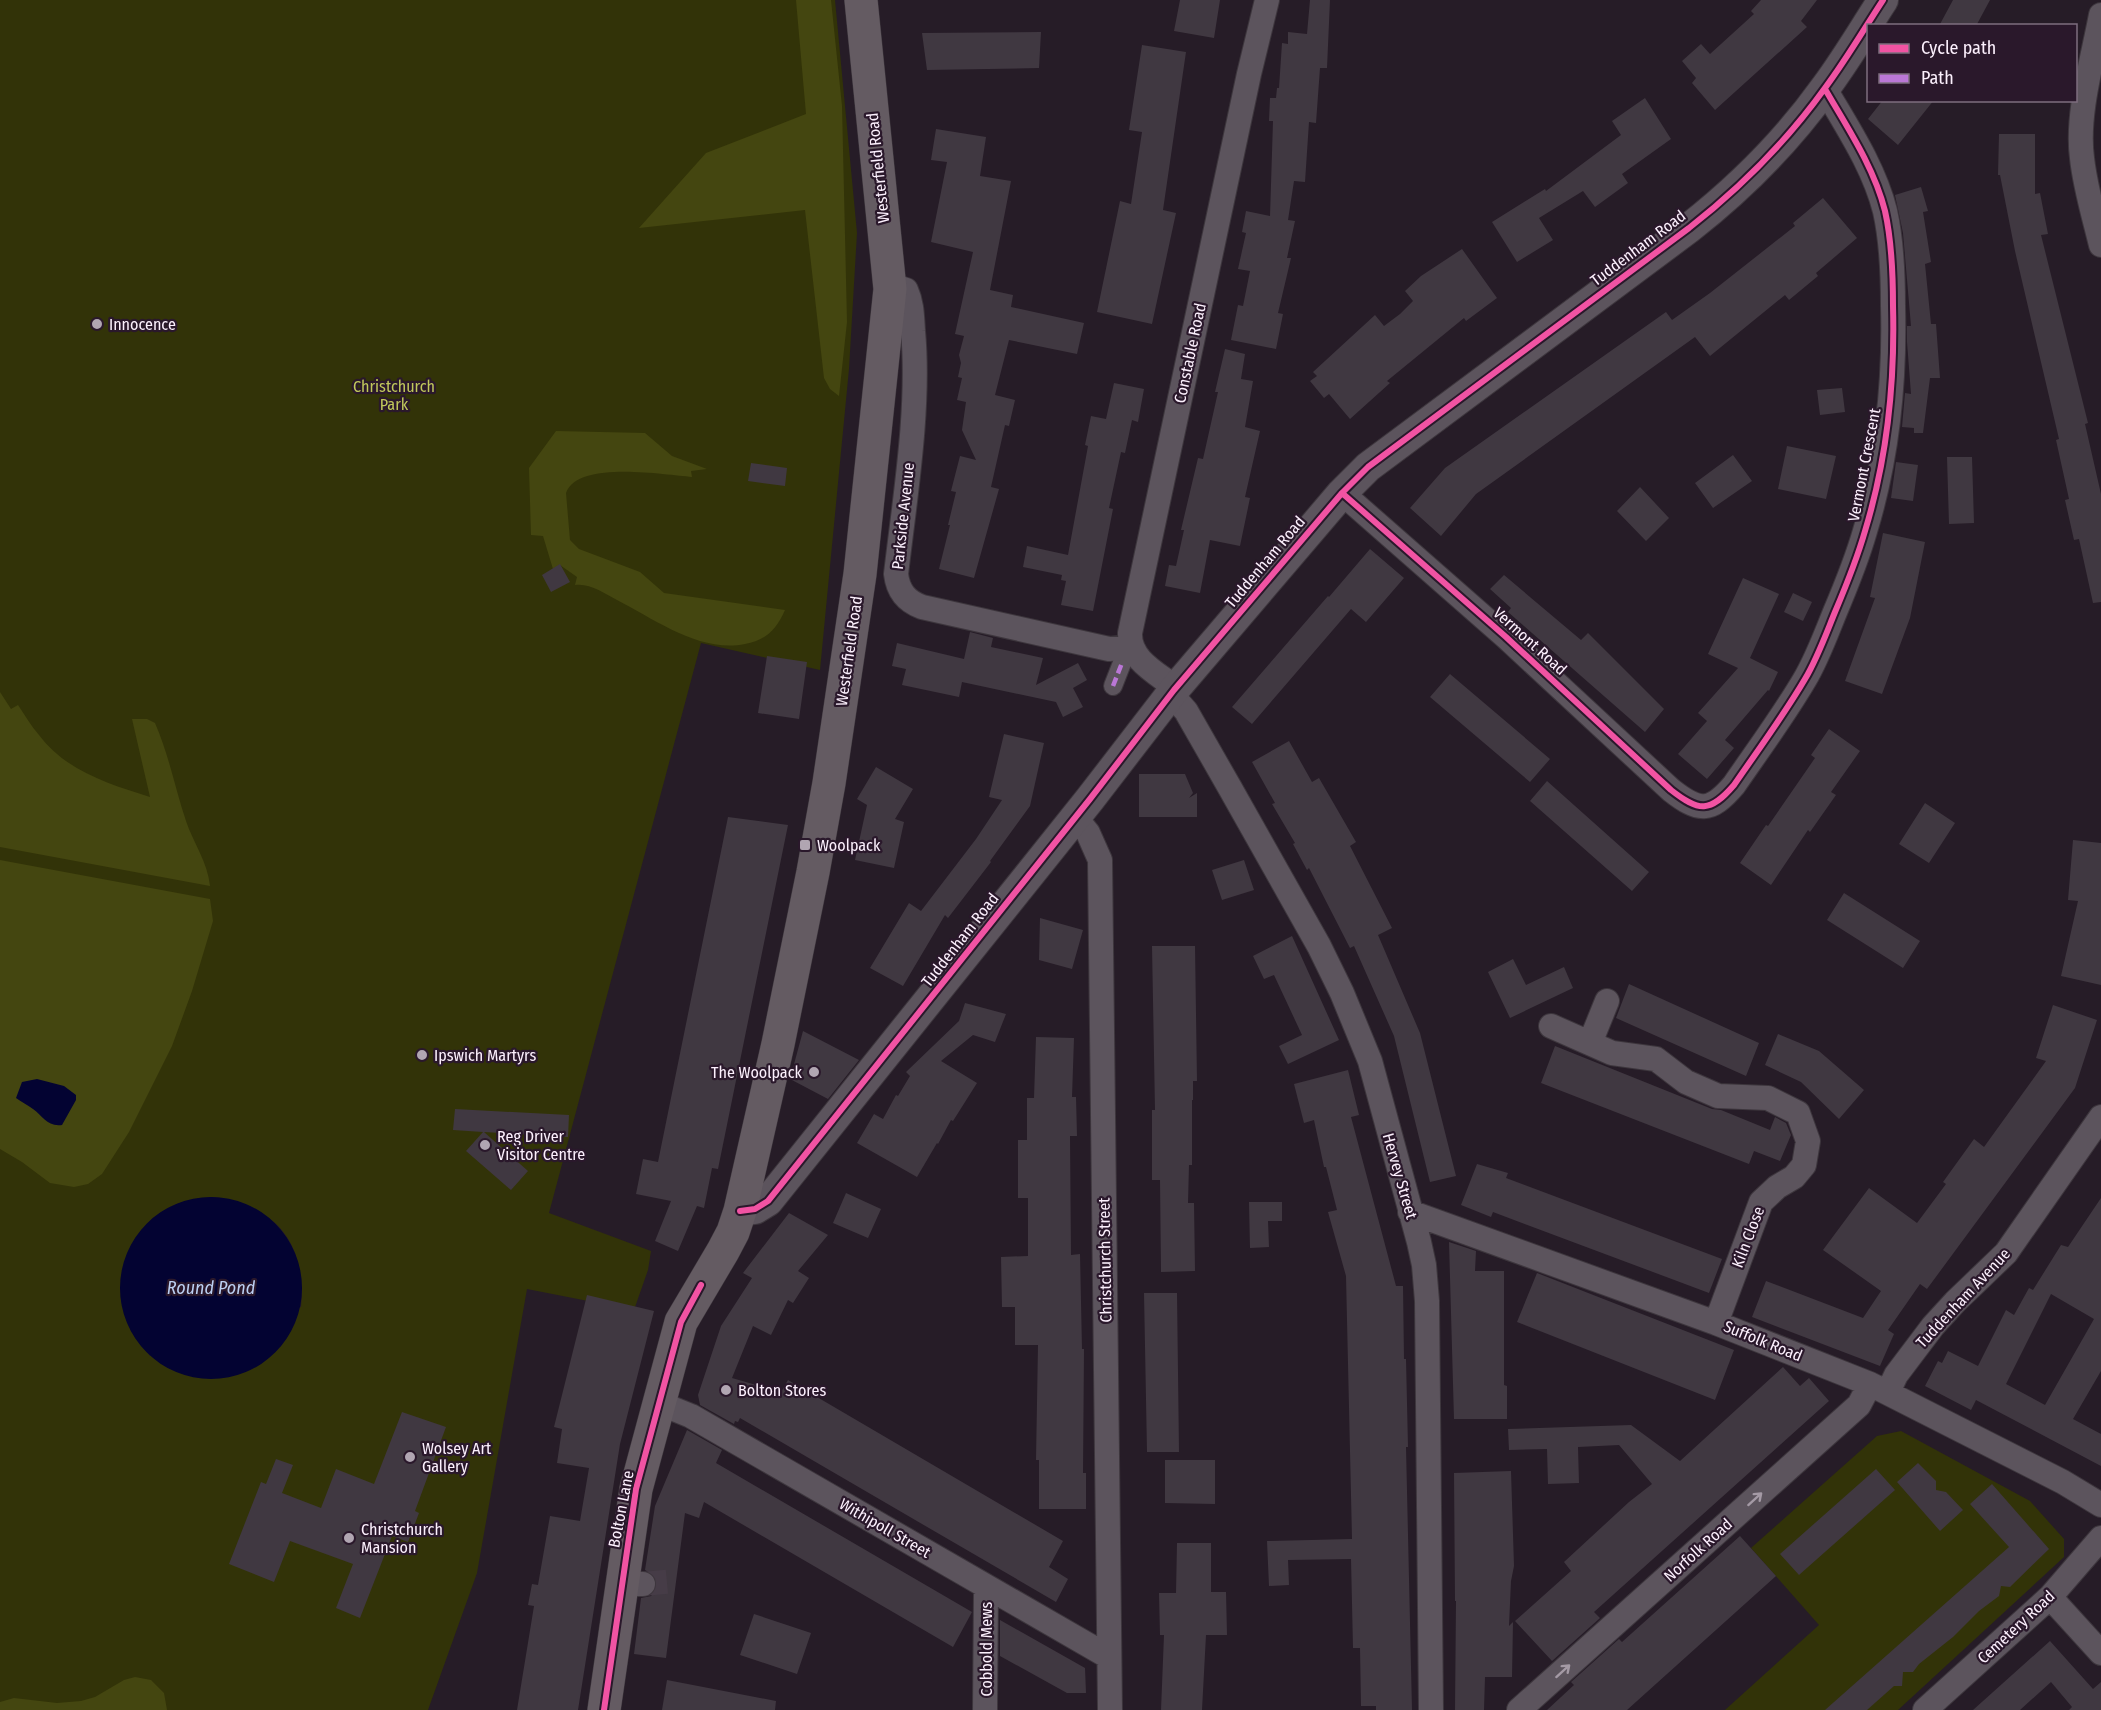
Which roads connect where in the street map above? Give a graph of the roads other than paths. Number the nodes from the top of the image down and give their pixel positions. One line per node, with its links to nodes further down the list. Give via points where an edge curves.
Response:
1 (861, 0): 9 (main road, Westerfield Road)
2 (1267, 0): 11 (street, Constable Road)
3 (1883, 0): 5 (street, Tuddenham Road)
4 (2101, 15): 8 (street, via 2081,136)
5 (1867, 24)
6 (1867, 25): 7 (street, Tuddenham Road)
7 (1825, 89): 10 (street, Tuddenham Road, via 1756,170 1717,206 1377,460); 14 (street, Vermont Crescent, via 1875,182 1889,239 1894,341 1890,406 1878,477 1855,563 1806,678 1734,785 1722,799)
8 (2101, 245)
9 (890, 289): 11 (street, Parkside Avenue, via 906,290 911,300 915,354 909,459 896,574 902,594 922,607); 20 (main road, Westerfield Road, via 860,574 830,783)
10 (1342, 493): 13 (street, Tuddenham Road); 14 (street, Vermont Road, via 1506,637 1671,790)
11 (1126, 655): 12 (street); 13 (street, via 1136,657)
12 (1113, 686)
13 (1173, 691): 15 (street, Tuddenham Road); 21 (street, Hervey Street, via 1342,993 1370,1062)
14 (1700, 807)
15 (1075, 817): 20 (street, Tuddenham Road, via 768,1201 755,1209); 31 (street, Christchurch Street, via 1088,832 1100,860)
16 (1607, 1001): 18 (street)
17 (1551, 1026): 18 (street, Kiln Close)
18 (1590, 1043): 23 (street, Kiln Close, via 1612,1053 1656,1059 1686,1082 1718,1096 1768,1098 1798,1113 1808,1141 1804,1165 1761,1202)
19 (2101, 1117): 24 (street, Tuddenham Avenue, via 2006,1253 1955,1302 1896,1375)
20 (740, 1211): 22 (main road, Westerfield Road, via 723,1251)
21 (1410, 1212): 23 (street, Suffolk Road); 35 (street, Hervey Street, via 1424,1264 1427,1301)
22 (701, 1285): 25 (main road, Bolton Lane, via 681,1322)
23 (1716, 1323): 24 (street, Suffolk Road)
24 (1879, 1388): 26 (street, Suffolk Road); 36 (street, Norfolk Road, one-way to 24)
25 (659, 1403): 28 (street, Withipoll Street, via 691,1416); 32 (main road, Bolton Lane, via 636,1490 632,1584)
26 (2101, 1504)
27 (2101, 1538): 29 (street, Cemetery Road)
28 (986, 1587): 31 (street, Withipoll Street); 33 (street, Cobbold Mews)
29 (2050, 1597): 30 (street); 37 (street, Cemetery Road)
30 (2101, 1653)
31 (1109, 1657): 34 (street, Christchurch Street)
32 (604, 1710)
33 (985, 1710)
34 (1110, 1710)
35 (1431, 1710)
36 (1519, 1710)
37 (1925, 1710)

